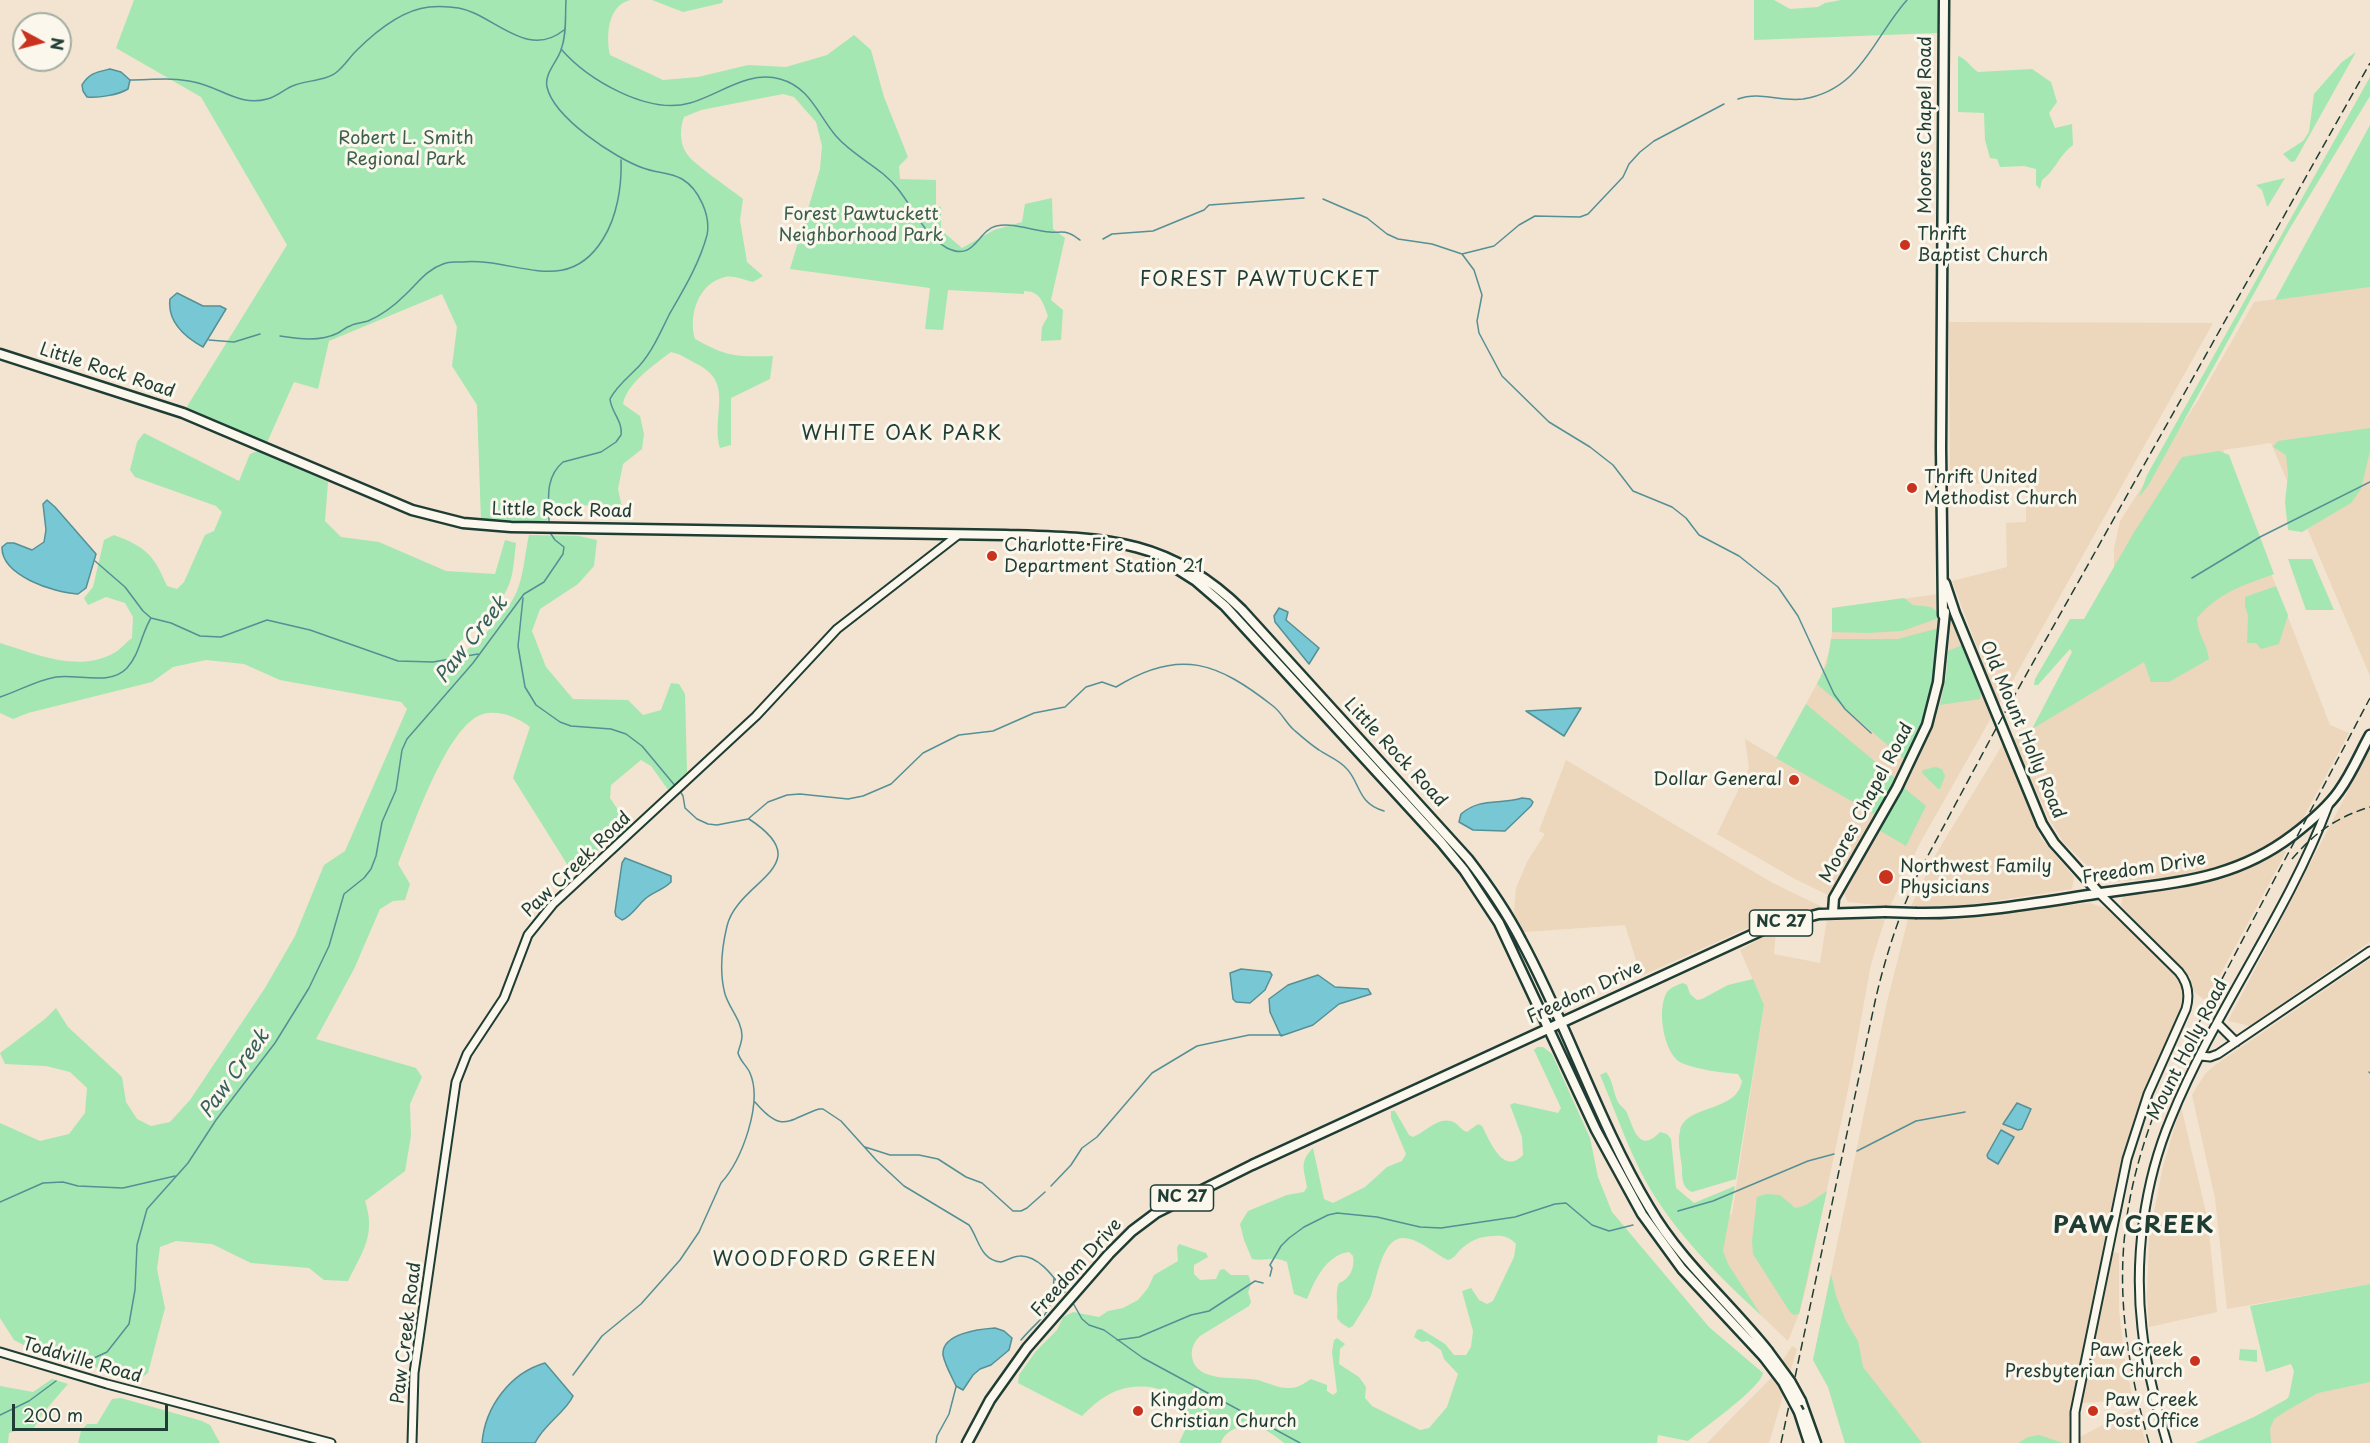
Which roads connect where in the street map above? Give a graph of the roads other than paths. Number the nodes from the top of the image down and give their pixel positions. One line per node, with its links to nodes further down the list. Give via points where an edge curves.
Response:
1 (1944, 0): 5 (main road, Moores Chapel Road, via 1941,447)
2 (0, 354): 3 (main road, Little Rock Road, via 183,413 391,502 434,517 481,526)
3 (958, 535): 4 (main road, Little Rock Road, via 1097,539); 21 (street, Paw Creek Road, via 837,629 770,703 571,886 524,941 497,1010 461,1066 451,1109 414,1373)
4 (1153, 553): 13 (main road, Little Rock Road, via 1186,566 1228,597 1459,847 1522,940); 15 (main road, Little Rock Road, via 1225,606 1442,842 1499,923)
5 (1944, 574): 6 (main road, Old Mount Holly Road); 7 (main road, Moores Chapel Road)
6 (1953, 607): 7 (main road); 10 (main road, Old Mount Holly Road, via 2042,824)
7 (1943, 615): 11 (main road, Moores Chapel Road, via 1940,670 1927,725 1903,777 1834,898)
8 (2370, 735): 9 (main road, Mount Holly Road / NC 27, via 2348,778)
9 (2329, 804): 10 (main road, Freedom Drive / NC 27, via 2279,846 2230,870 2180,882); 14 (street, Mount Holly Road, via 2290,887)
10 (2099, 893): 11 (main road, Freedom Drive / NC 27, bridge, via 1959,912); 25 (street, Old Mount Holly Road, via 2179,972 2188,996 2127,1159 2075,1412)
11 (1833, 912): 13 (main road, Freedom Drive / NC 27, via 1769,927)
12 (2370, 951): 16 (street)
13 (1560, 1023): 15 (main road, Freedom Drive / NC 27); 19 (main road, Little Rock Road, via 1649,1208 1694,1269)
14 (2217, 1023): 16 (street); 17 (street, Mount Holly Road)
15 (1550, 1028): 19 (main road, Little Rock Road, via 1596,1130 1642,1214 1682,1269); 22 (main road, Freedom Drive / NC 27, via 1197,1191 1148,1219 1109,1254 1028,1348 992,1397)
16 (2236, 1042): 17 (street, via 2213,1056)
17 (2200, 1056): 26 (street, Mount Holly Road, via 2163,1138 2142,1245 2142,1328)
18 (0, 1352): 20 (street, Toddville Road)
19 (1766, 1354): 23 (main road, bridge, via 1798,1412); 24 (main road, bridge, via 1790,1381)
20 (331, 1443)
21 (412, 1443)
22 (967, 1443)
23 (1809, 1443)
24 (1816, 1443)
25 (2075, 1443)
26 (2167, 1443)

